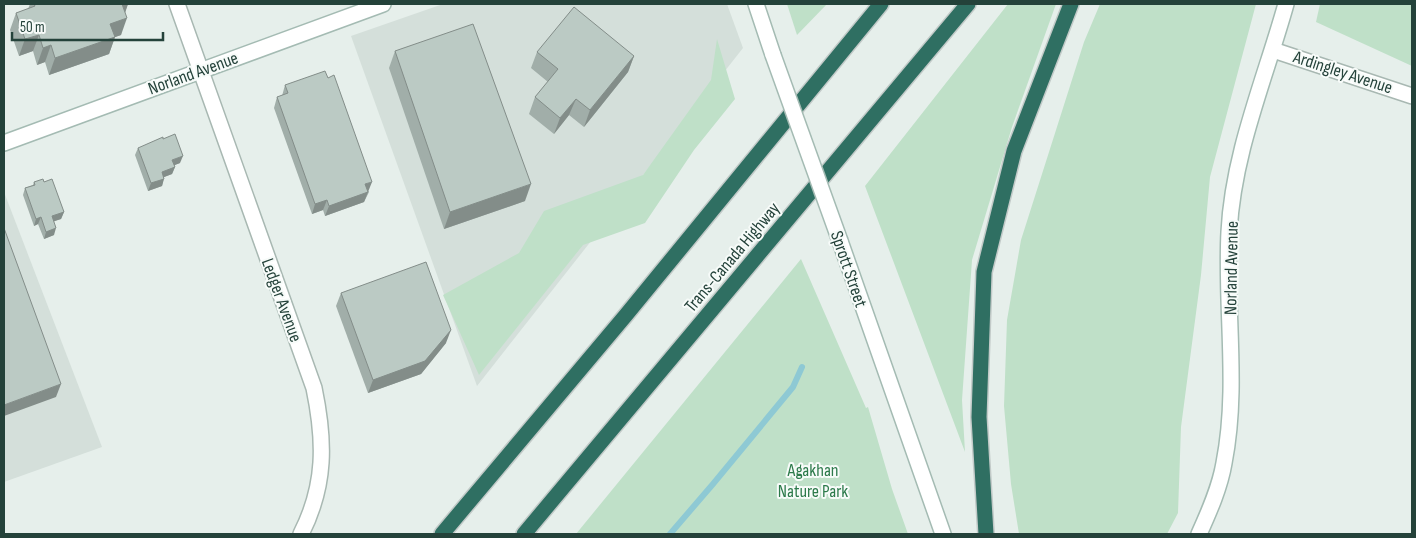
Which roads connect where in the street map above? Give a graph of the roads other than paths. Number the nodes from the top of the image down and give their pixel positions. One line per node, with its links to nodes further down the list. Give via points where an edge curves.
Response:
1 (177, 4): 9 (street, Ledger Avenue)
2 (383, 4): 9 (street, Norland Avenue)
3 (756, 4): 15 (street, Sprott Street, bridge)
4 (881, 4): 13 (highway)
5 (968, 4): 14 (highway, Trans-Canada Highway)
6 (1071, 4): 16 (highway, via 1014,151 984,272 979,417)
7 (1286, 4): 8 (street, Norland Avenue)
8 (1273, 50): 10 (street, Ardingley Avenue); 17 (street, Norland Avenue, via 1245,137 1235,185 1229,230 1229,434 1224,465)
9 (200, 71): 11 (street, Norland Avenue); 12 (street, Ledger Avenue, via 315,396 322,448 320,476)
10 (1412, 96)
11 (4, 142)
12 (301, 534)
13 (442, 534)
14 (524, 534)
15 (943, 534)
16 (986, 534)
17 (1199, 534)

